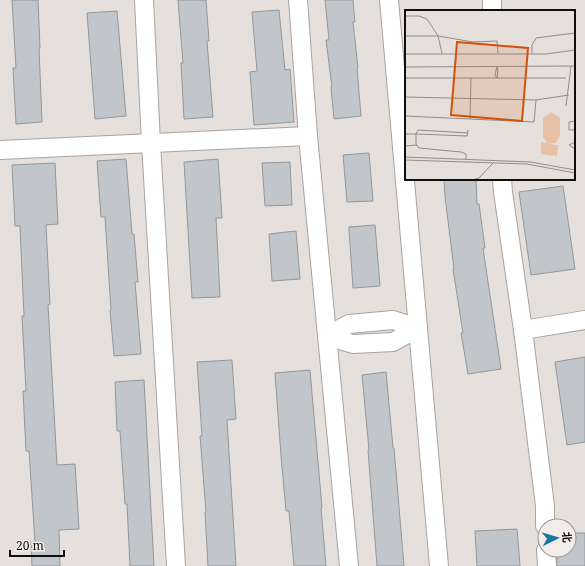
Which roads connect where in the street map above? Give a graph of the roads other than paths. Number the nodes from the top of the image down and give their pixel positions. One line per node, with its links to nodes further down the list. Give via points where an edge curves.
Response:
1 (144, 0): 5 (street)
2 (298, 0): 4 (street)
3 (389, 0): 9 (street)
4 (308, 136): 5 (street); 11 (street)
5 (151, 143): 6 (street); 13 (street)
6 (0, 150)
7 (502, 180): 10 (street)
8 (585, 320): 10 (street)
9 (418, 328): 11 (street, via 393,320 349,324); 15 (street)
10 (523, 330): 12 (street)
11 (327, 336): 14 (street)
12 (545, 518)
13 (176, 566)
14 (349, 566)
15 (439, 566)

